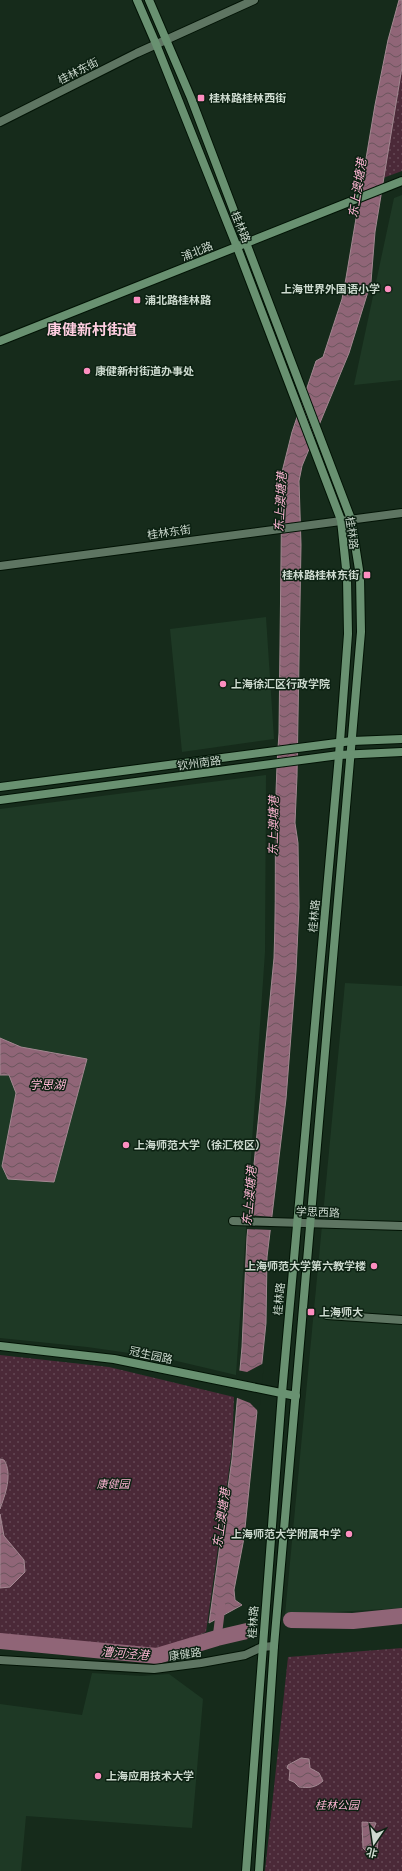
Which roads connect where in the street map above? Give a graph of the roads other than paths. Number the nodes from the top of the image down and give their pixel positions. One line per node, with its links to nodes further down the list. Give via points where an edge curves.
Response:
1 (137, 0): 5 (main road, 桂林路)
2 (150, 0): 4 (main road, 桂林路)
3 (254, 0): 4 (street, 桂林东街)
4 (166, 40): 5 (street, 桂林东街); 8 (main road, 桂林路)
5 (156, 44): 6 (street, 桂林东街); 9 (main road, 桂林路)
6 (0, 122)
7 (402, 181): 8 (main road, 浦北路)
8 (246, 243): 9 (main road, 浦北路); 12 (main road, 桂林路)
9 (237, 247): 10 (main road, 浦北路); 13 (main road, 桂林路)
10 (0, 341)
11 (402, 513): 12 (street, 桂林东街)
12 (351, 519): 13 (street, 桂林东街); 16 (main road, 桂林路, via 360,576 361,632)
13 (341, 520): 14 (street, 桂林东街); 17 (main road, 桂林路, via 347,578 348,634)
14 (0, 566)
15 (402, 739): 16 (main road, 钦州南路)
16 (352, 741): 17 (main road, 钦州南路); 19 (main road, 桂林路)
17 (340, 743): 20 (main road, 桂林路); 21 (main road, 钦州南路)
18 (402, 752): 19 (main road, 钦州南路)
19 (351, 754): 20 (main road, 钦州南路); 25 (main road, 桂林路)
20 (339, 755): 22 (main road, 钦州南路); 24 (main road, 桂林路)
21 (0, 787)
22 (0, 800)
23 (232, 1221): 24 (street, 学思西路)
24 (297, 1223): 25 (street, 学思西路); 30 (main road, 桂林路)
25 (311, 1223): 26 (street, 学思西路); 31 (main road, 桂林路)
26 (402, 1226)
27 (327, 1315): 28 (street)
28 (402, 1320)
29 (0, 1346): 30 (main road, 冠生园路, via 114,1359)
30 (282, 1393): 31 (main road, 冠生园路); 33 (main road, 桂林路)
31 (296, 1396): 32 (main road, 桂林路)
32 (274, 1646): 33 (street, 康健路); 36 (main road, 桂林路)
33 (262, 1647): 34 (street, 康健路, via 246,1655 154,1669); 35 (main road, 桂林路)
34 (0, 1660)
35 (246, 1871)
36 (259, 1871)

